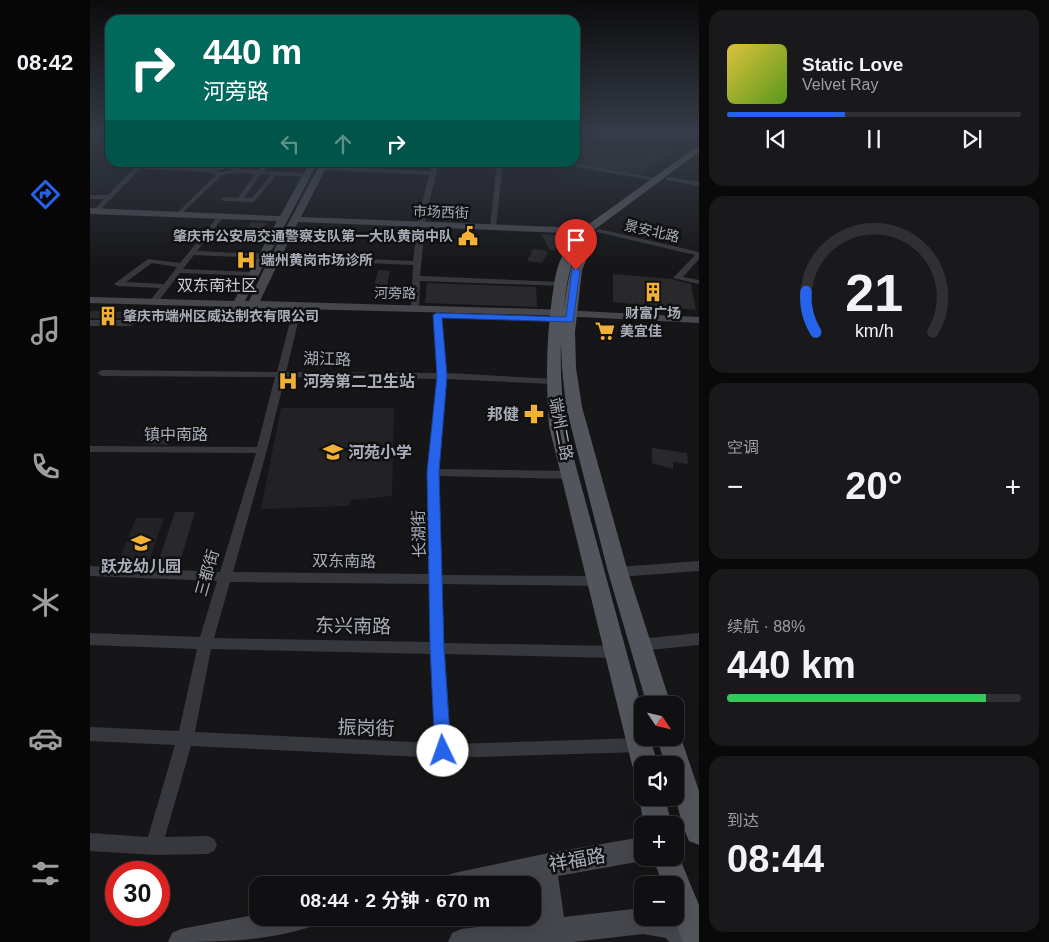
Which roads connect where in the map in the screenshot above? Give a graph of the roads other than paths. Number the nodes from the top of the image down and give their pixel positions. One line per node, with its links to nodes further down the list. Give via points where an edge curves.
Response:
1 (130, 178): 14 (street)
2 (216, 178): 18 (street)
3 (256, 178): 16 (street)
4 (271, 178): 16 (street, via 254,200)
5 (305, 178): 20 (street)
6 (314, 178): 21 (street)
7 (431, 178): 22 (street)
8 (498, 178): 23 (street)
9 (651, 178): 10 (street)
10 (657, 179): 25 (main road, 端州二路)
11 (669, 179): 12 (street); 24 (main road, 端州二路)
12 (699, 184)
13 (90, 196): 14 (street)
14 (109, 197): 17 (street)
15 (224, 199): 16 (street)
16 (240, 199)
17 (93, 211): 18 (street)
18 (180, 214): 19 (street)
19 (221, 216): 20 (street); 26 (street)
20 (283, 219): 27 (street)
21 (295, 219): 22 (street, 市场西街); 34 (street)
22 (420, 225): 23 (street, 市场西街); 32 (street)
23 (493, 227): 25 (street, 市场西街)
24 (599, 231): 29 (street, 景安北路); 42 (main road, 端州二路, via 581,255)
25 (586, 232): 41 (main road, 端州二路, via 570,254)
26 (206, 235): 27 (street); 28 (street)
27 (273, 237): 30 (street)
28 (191, 253): 30 (street); 33 (street)
29 (699, 255): 37 (street, via 677,278)
30 (263, 256): 35 (street)
31 (298, 258): 32 (street)
32 (416, 263): 36 (street)
33 (180, 268): 35 (street); 39 (street); 39 (street, via 151,262 118,284)
34 (269, 269): 35 (street); 38 (street)
35 (254, 271): 40 (street)
36 (415, 278): 41 (street); 50 (street)
37 (699, 282)
38 (263, 284): 48 (street); 49 (street, via 272,298)
39 (166, 286): 44 (street)
40 (247, 286): 45 (street); 47 (street)
41 (560, 289): 42 (main road); 53 (main road, 端州二路)
42 (574, 295): 53 (main road, 端州二路)
43 (90, 300): 44 (street, 河旁路)
44 (154, 301): 45 (street, 河旁路)
45 (206, 302): 47 (street, 河旁路)
46 (90, 305): 47 (street, 河旁路)
47 (237, 306): 48 (street, 河旁路)
48 (252, 306): 49 (street, 河旁路)
49 (294, 308): 50 (street, 河旁路); 51 (street, 河旁路); 58 (street, 三都街)
50 (415, 309): 53 (street, 河旁路)
51 (437, 315): 53 (street, 河旁路); 59 (street, 长湖街)
52 (699, 320): 53 (street, 河旁路)
53 (562, 322): 56 (street, 河旁路); 60 (main road, 端州二路); 67 (main road, 端州二路, via 574,407)
54 (90, 323): 55 (street)
55 (131, 323)
56 (699, 326)
57 (102, 373): 58 (street, 湖江路)
58 (281, 373): 59 (street, 湖江路); 62 (street, 三都街)
59 (442, 376): 60 (street, 湖江路); 63 (street, 长湖街)
60 (552, 381): 64 (main road, 端州二路, via 557,426)
61 (90, 449): 62 (street, 镇中南路)
62 (262, 450): 68 (street, 三都街)
63 (433, 472): 64 (street); 69 (street, 长湖街)
64 (570, 475): 70 (main road, 端州二路)
65 (699, 566): 67 (street)
66 (90, 571): 68 (street, 双东南路)
67 (618, 572): 74 (main road, 端州二路)
68 (224, 576): 69 (street, 双东南路); 73 (street, 三都街)
69 (437, 580): 70 (street, 双东南路); 75 (street, 长湖街)
70 (597, 581): 76 (main road, 端州二路)
71 (90, 639): 73 (street, 东兴南路)
72 (699, 639): 74 (street)
73 (205, 644): 75 (street, 东兴南路); 80 (street, 三都街)
74 (639, 645): 77 (main road, 端州二路)
75 (437, 647): 76 (street, 东兴南路); 83 (street, 长湖街)
76 (615, 652): 78 (main road, 端州二路)
77 (656, 696)
78 (634, 723)
79 (90, 734): 80 (street, 振岗街)
80 (184, 740): 83 (street, 振岗街); 87 (street, 三都街)
81 (634, 745): 83 (street, 振岗街)
82 (672, 746): 84 (main road)
83 (443, 751)
84 (699, 832)
85 (90, 842): 87 (street)
86 (208, 845): 87 (street)
87 (154, 846)
88 (634, 850): 89 (street, 祥福路)
89 (544, 866): 91 (street, 祥福路); 93 (street)
90 (670, 866): 97 (main road)
91 (497, 876)
92 (261, 926): 94 (street)
93 (553, 930): 95 (street); 96 (street, via 643,921 673,927)
94 (181, 942)
95 (461, 942)
96 (686, 942)
97 (698, 942)

